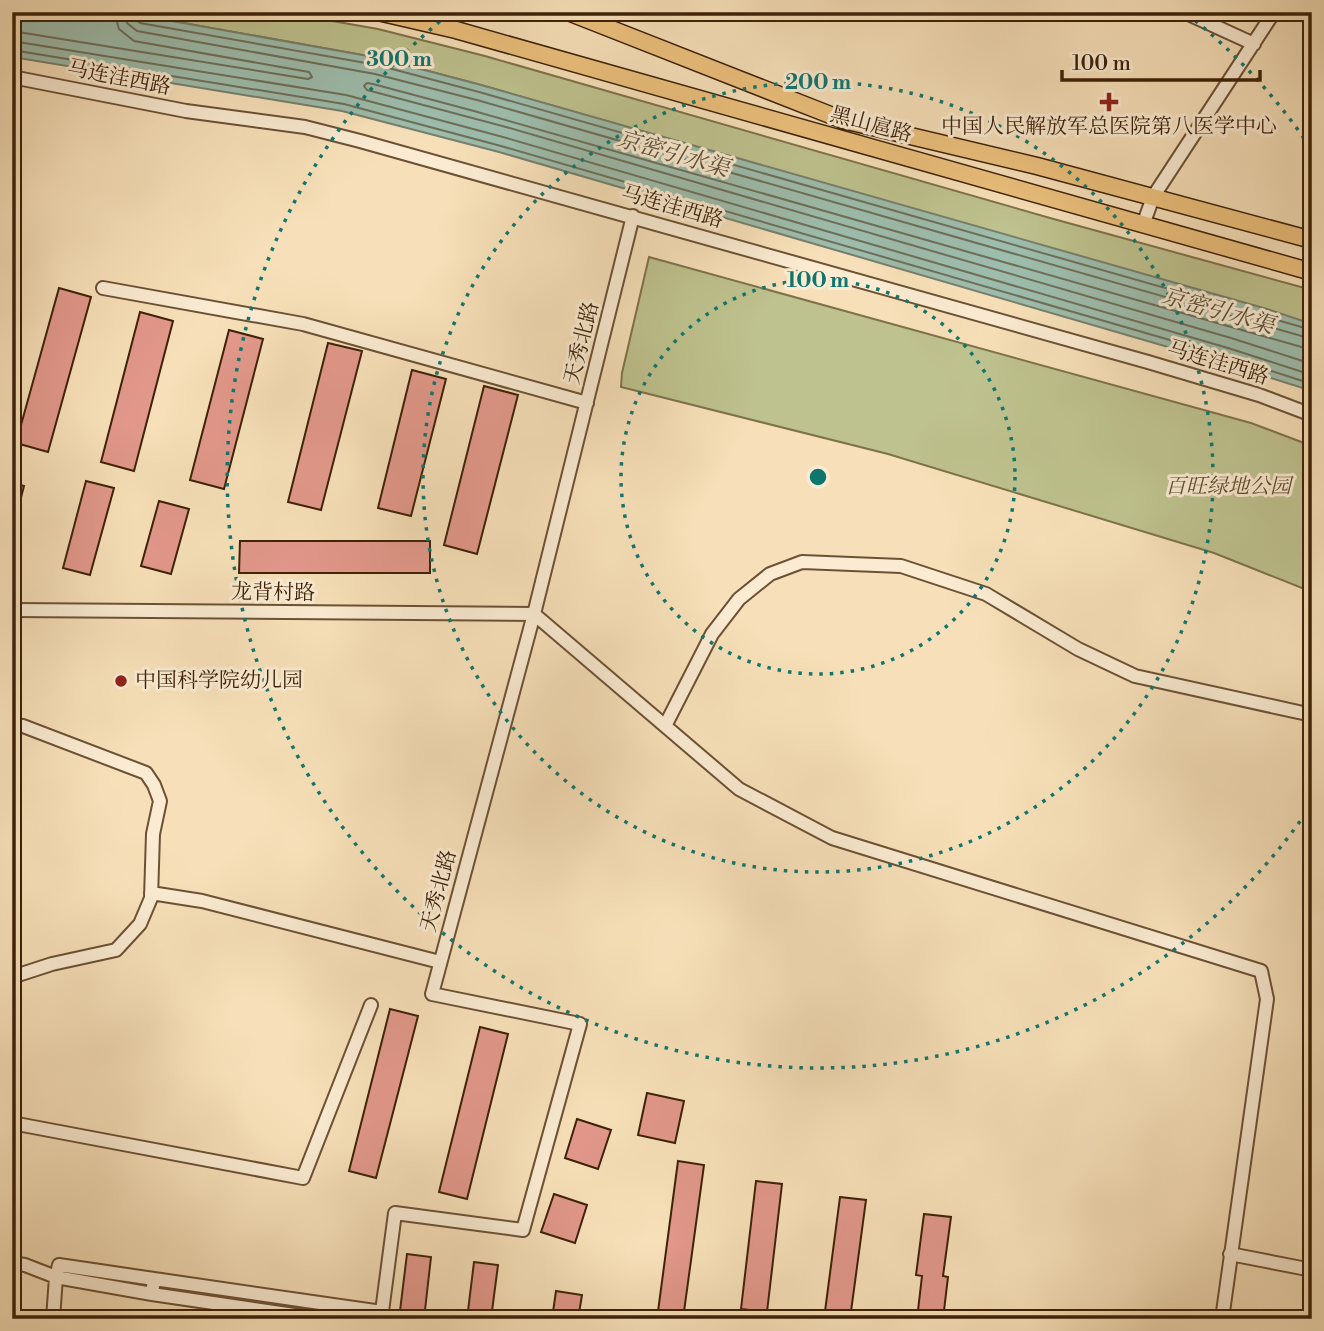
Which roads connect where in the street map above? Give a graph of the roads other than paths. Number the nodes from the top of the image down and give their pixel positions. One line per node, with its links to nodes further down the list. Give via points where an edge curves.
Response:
1 (378, 12): 10 (main road, 黑山扈路, via 456,30)
2 (568, 12): 7 (main road, 黑山扈路, via 843,120)
3 (1184, 12): 5 (street)
4 (1274, 12): 5 (street)
5 (1254, 44): 7 (street)
6 (12, 77): 9 (street, 马连洼西路, via 186,111 305,127)
7 (1153, 197): 8 (main road, 黑山扈路); 10 (street)
8 (1212, 212): 11 (main road, 黑山扈路); 12 (main road, via 1198,223 1197,230)
9 (634, 216): 15 (street, 天秀北路); 16 (street, 马连洼西路, via 1149,362)
10 (1143, 225): 12 (main road, 黑山扈路)
11 (1312, 240)
12 (1206, 241): 13 (main road, 黑山扈路)
13 (1312, 272)
14 (103, 288): 15 (street, via 303,324)
15 (587, 403): 18 (street, 天秀北路)
16 (1312, 415)
17 (12, 610): 18 (street, 龙背村路)
18 (534, 614): 21 (street); 23 (street, 天秀北路)
19 (1312, 715): 21 (street, via 1135,676 1077,649 986,594 901,566 802,562 769,574 739,599 712,634)
20 (12, 725): 22 (street, via 146,773 160,802 153,834)
21 (665, 726): 27 (street, via 739,789 832,838 1261,971 1267,999)
22 (152, 893): 23 (street, via 202,901); 24 (street, via 140,924 116,950)
23 (440, 962): 34 (street, 天秀北路, via 432,994 580,1024 523,1230 395,1213)
24 (12, 977)
25 (371, 1005): 26 (street, via 303,1178)
26 (12, 1123)
27 (1230, 1254): 29 (street); 37 (street)
28 (12, 1263): 30 (street)
29 (1312, 1270)
30 (56, 1278): 31 (street, via 59,1265); 32 (street); 35 (street)
31 (154, 1279): 32 (street); 34 (street)
32 (152, 1294): 33 (street)
33 (273, 1315): 36 (street)
34 (382, 1315)
35 (52, 1319)
36 (322, 1319)
37 (1222, 1319)

